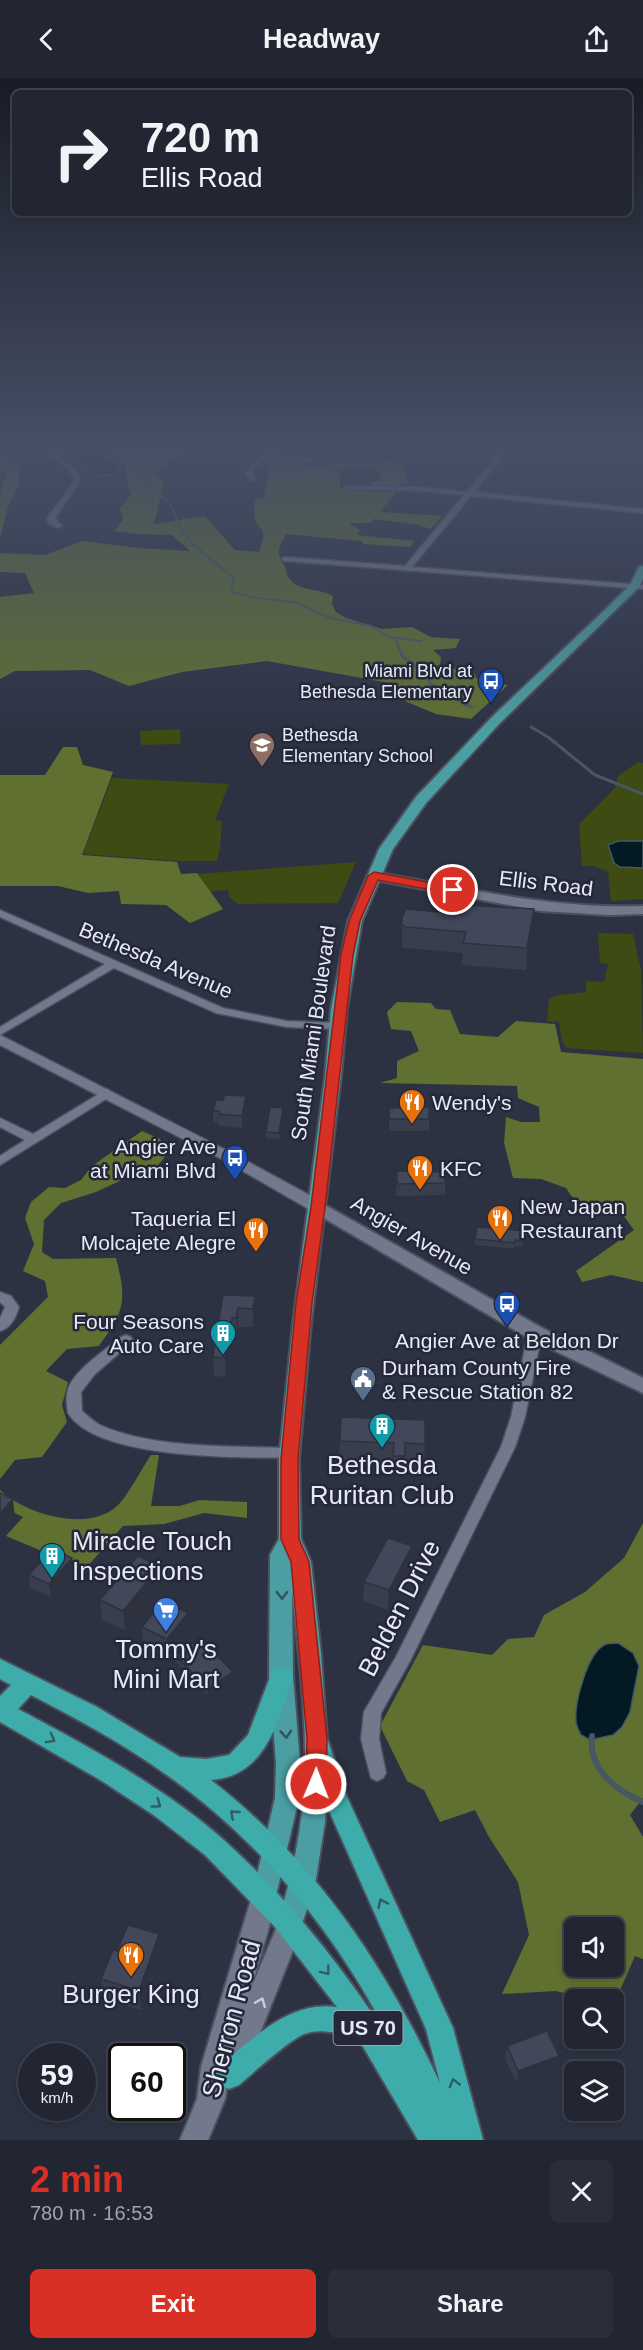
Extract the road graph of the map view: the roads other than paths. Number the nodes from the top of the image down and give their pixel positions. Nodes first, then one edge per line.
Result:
1 (426, 545) edge
2 (285, 559) dead end
3 (407, 568) junction
4 (643, 569) edge
5 (638, 587) edge
6 (374, 876) junction
7 (643, 910) edge
8 (0, 913) edge
9 (113, 964) junction
10 (337, 1026) junction
11 (0, 1032) edge
12 (0, 1039) edge
13 (107, 1093) junction
14 (0, 1122) edge
15 (33, 1139) junction
16 (0, 1161) edge
17 (318, 1207) junction
18 (0, 1297) edge
19 (0, 1326) edge
20 (535, 1333) junction
21 (126, 1340) dead end
22 (643, 1386) edge
23 (290, 1453) junction
24 (290, 1539) junction
25 (0, 1668) edge
26 (282, 1676) junction
27 (28, 1682) junction
28 (1, 1711) edge
29 (317, 1739) junction
30 (174, 1767) junction
31 (376, 1773) dead end
32 (276, 1855) junction
33 (302, 1885) junction
34 (265, 1896) junction
35 (290, 1925) junction
36 (369, 2029) junction
37 (229, 2075) junction
38 (211, 2098) junction
39 (194, 2140) edge
40 (434, 2140) edge
41 (452, 2140) edge
42 (469, 2140) edge

1 - 3 street
2 - 3 street
3 - 5 street
4 - 5 main road, South Miami Boulevard
5 - 6 main road, South Miami Boulevard
6 - 7 main road, Ellis Road
6 - 10 main road, South Miami Boulevard
8 - 9 street, Bethesda Avenue
9 - 10 street, Bethesda Avenue
9 - 11 street
10 - 17 main road, South Miami Boulevard
12 - 13 street, Angier Avenue
13 - 15 street
13 - 17 street, Angier Avenue
14 - 15 street
15 - 16 street
17 - 20 main road, Angier Avenue
17 - 23 main road, South Miami Boulevard
18 - 19 street
20 - 22 main road, Angier Avenue
20 - 31 street, Belden Drive
21 - 23 street
23 - 24 main road, South Miami Boulevard
24 -> 26 main road, South Miami Boulevard
24 - 29 main road, South Miami Boulevard
25 - 27 highway, US 70
26 - 30 highway
26 -> 32 main road, South Miami Boulevard
27 - 28 highway
27 - 30 highway, US 70
28 -> 34 highway, US 70
29 - 33 main road, South Miami Boulevard
42 -> 29 highway
32 -> 30 highway, US 70
32 - 33 highway, US 70
32 - 34 main road, South Miami Boulevard
33 - 35 main road, South Miami Boulevard
33 - 41 highway, US 70
34 - 35 highway, US 70
34 - 38 main road, Sherron Road
35 -> 36 highway, US 70
37 -> 35 main road, Sherron Road
36 - 37 highway
36 - 40 highway, US 70
37 - 38 main road, Sherron Road
38 - 39 main road, Sherron Road

